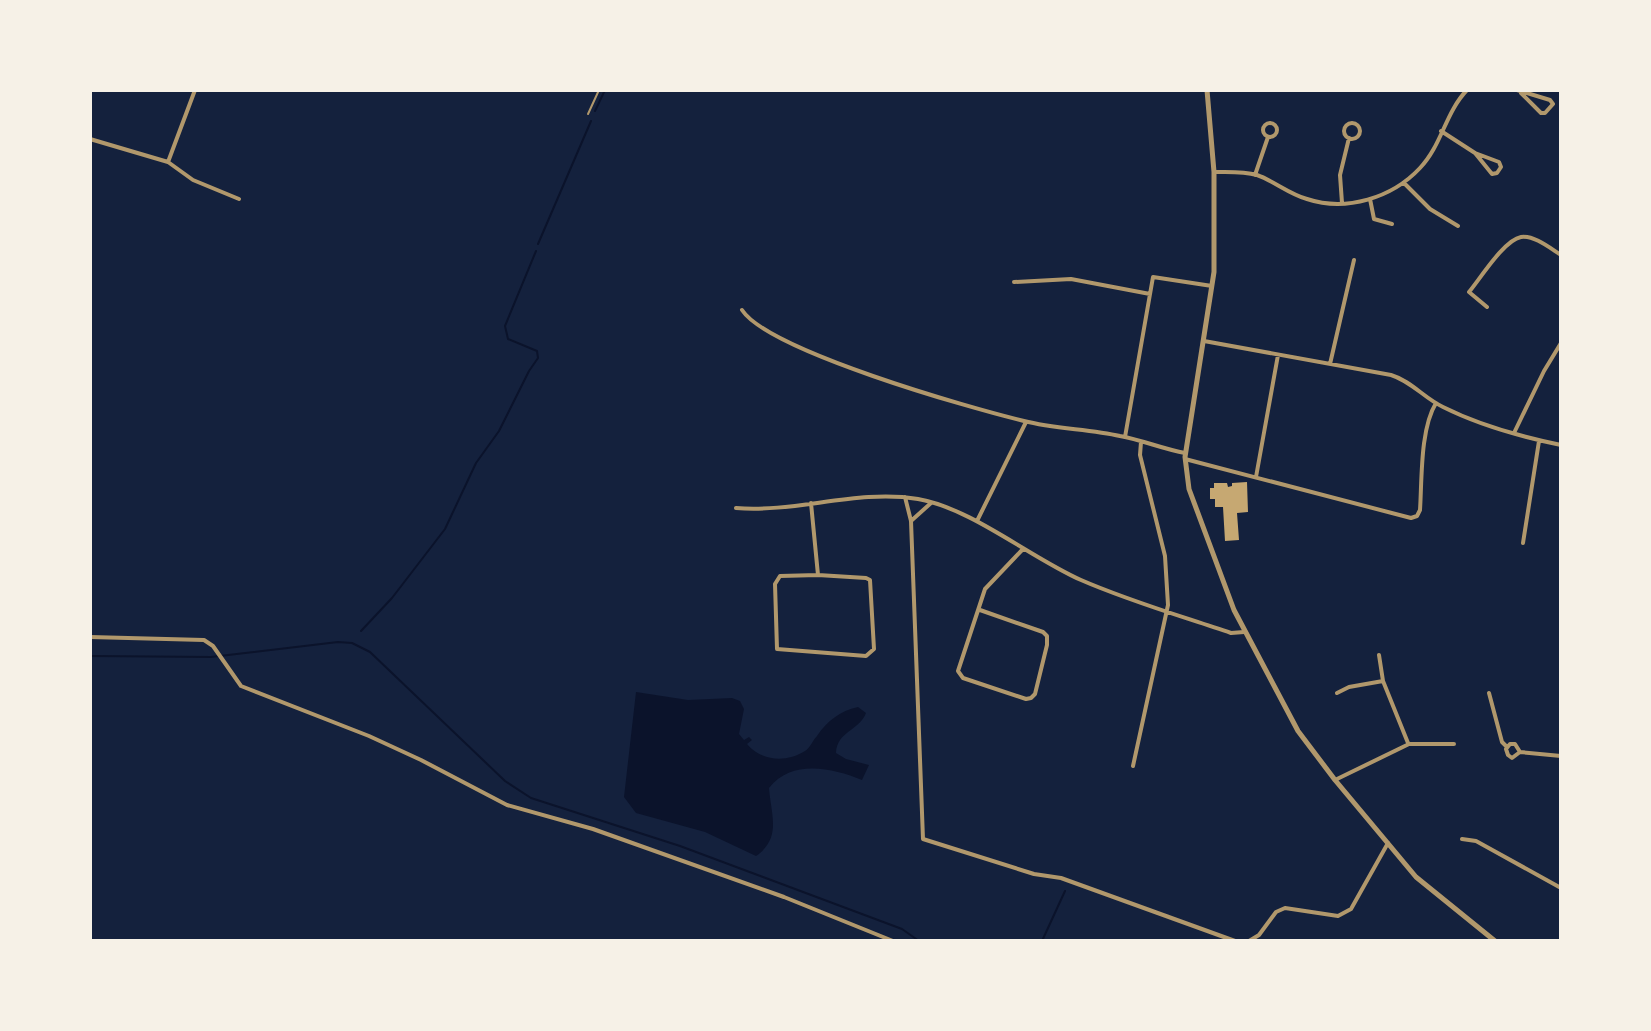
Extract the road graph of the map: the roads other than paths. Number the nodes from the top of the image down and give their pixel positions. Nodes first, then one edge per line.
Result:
1 (195, 90) edge
2 (599, 90) edge
3 (1207, 90) edge
4 (1467, 90) edge
5 (1519, 91) edge
6 (588, 114) dead end
7 (1441, 131) junction
8 (1268, 137) dead end
9 (1349, 138) dead end
10 (90, 139) edge
11 (1475, 153) junction
12 (168, 162) junction
13 (1214, 172) junction
14 (1255, 175) junction
15 (1404, 183) junction
16 (239, 199) dead end
17 (1370, 199) junction
18 (1342, 203) junction
19 (1392, 224) dead end
20 (1458, 226) dead end
21 (1561, 255) edge
22 (1354, 260) dead end
23 (1014, 282) dead end
24 (1213, 287) junction
25 (1150, 294) junction
26 (1487, 307) dead end
27 (742, 310) dead end
28 (1204, 341) junction
29 (1561, 343) edge
30 (1278, 355) junction
31 (1330, 364) junction
32 (1436, 403) junction
33 (1026, 422) junction
34 (1514, 433) junction
35 (1125, 437) junction
36 (1539, 441) junction
37 (1141, 442) junction
38 (1561, 445) edge
39 (1185, 456) junction
40 (1256, 477) junction
41 (905, 497) junction
42 (811, 502) junction
43 (931, 503) junction
44 (736, 508) dead end
45 (911, 521) junction
46 (977, 521) junction
47 (1523, 543) dead end
48 (1023, 549) junction
49 (818, 575) junction
50 (980, 610) junction
51 (1168, 611) junction
52 (1244, 632) junction
53 (90, 637) edge
54 (1379, 655) dead end
55 (1383, 681) junction
56 (1337, 693) dead end
57 (1489, 693) dead end
58 (1409, 744) junction
59 (1454, 744) dead end
60 (1507, 747) junction
61 (1520, 752) junction
62 (1561, 756) edge
63 (1133, 766) dead end
64 (1335, 780) junction
65 (1462, 839) dead end
66 (1388, 843) junction
67 (1561, 888) edge
68 (893, 941) edge
69 (1235, 941) edge
70 (1249, 941) edge
71 (1495, 941) edge

1 - 12 street
2 - 6 lane
3 - 13 street
4 - 7 street
5 - 5 street
7 - 11 street
7 - 15 street
8 - 14 street
9 - 18 street
10 - 12 street
11 - 11 street
12 - 16 street
13 - 14 street
13 - 24 street
14 - 18 street
15 - 17 street
15 - 20 street
17 - 18 street
17 - 19 street
21 - 26 street
22 - 31 street
23 - 25 street
24 - 25 street
24 - 28 street
25 - 35 street
27 - 33 street
28 - 30 street
28 - 39 street
29 - 34 street
30 - 31 street
30 - 40 street
31 - 32 street
32 - 34 street
32 - 40 street
33 - 35 street
33 - 46 street
34 - 36 street
35 - 37 street
36 - 38 street
36 - 47 street
37 - 39 street
37 - 51 street
39 - 40 street
39 - 52 street
41 - 42 street
41 - 43 street
41 - 45 street
42 - 44 street
42 - 49 street
43 - 45 street
43 - 46 street
45 - 69 street
46 - 48 street
48 - 50 street
48 - 51 street
49 - 49 street
50 - 50 street
51 - 52 street
51 - 63 street
52 - 64 street
53 - 68 street
54 - 55 street
55 - 56 street
55 - 58 street
57 - 60 street
58 - 59 street
58 - 64 street
60 - 61 street
60 - 61 street
61 - 62 street
64 - 66 street
65 - 67 street
66 - 70 street
66 - 71 street

